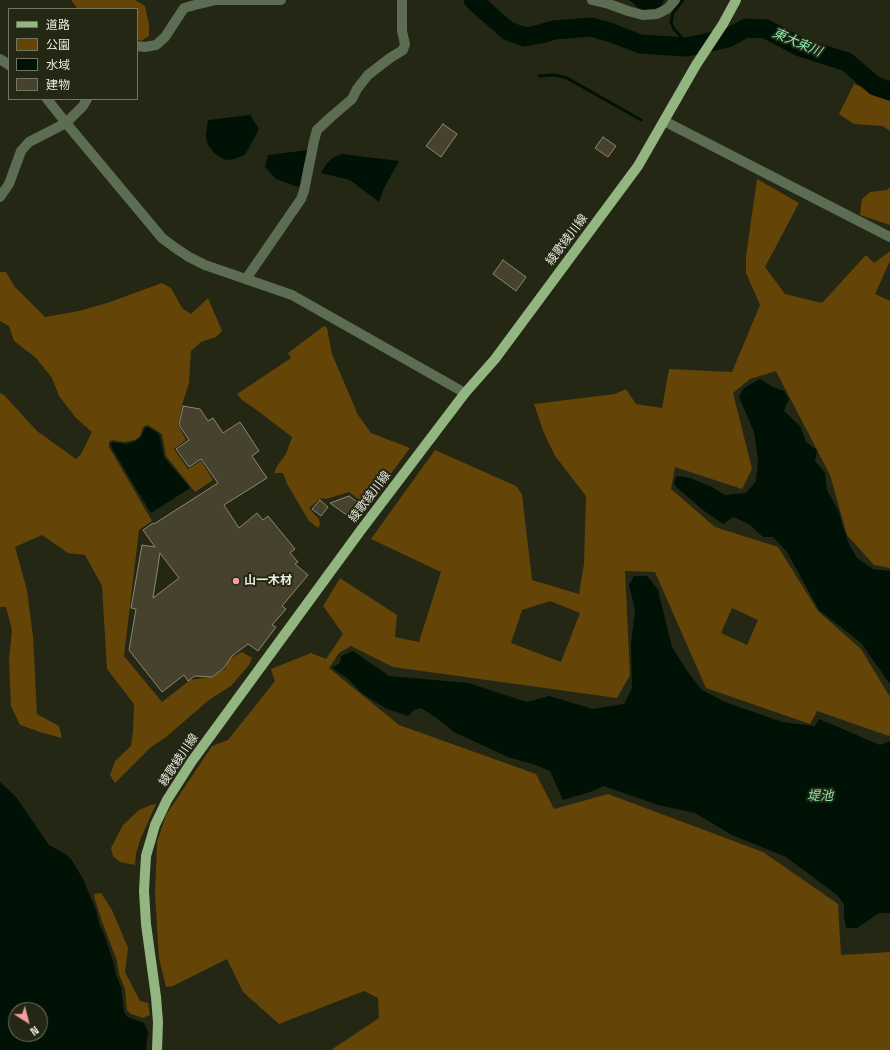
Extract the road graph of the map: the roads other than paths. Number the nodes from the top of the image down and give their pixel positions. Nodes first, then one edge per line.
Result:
1 (281, 0) edge
2 (402, 0) edge
3 (592, 0) edge
4 (675, 0) edge
5 (736, 0) edge
6 (138, 46) edge
7 (48, 100) edge
8 (86, 100) edge
9 (664, 121) junction
10 (66, 123) junction
11 (0, 197) edge
12 (890, 237) edge
13 (246, 279) junction
14 (465, 393) junction
15 (157, 1050) edge

1 - 6 street
2 - 13 street
3 - 4 street
5 - 9 main road, 綾歌綾川線
7 - 10 street
8 - 10 street
9 - 12 street
9 - 14 main road, 綾歌綾川線
10 - 11 street
10 - 13 street
13 - 14 street
14 - 15 main road, 綾歌綾川線

